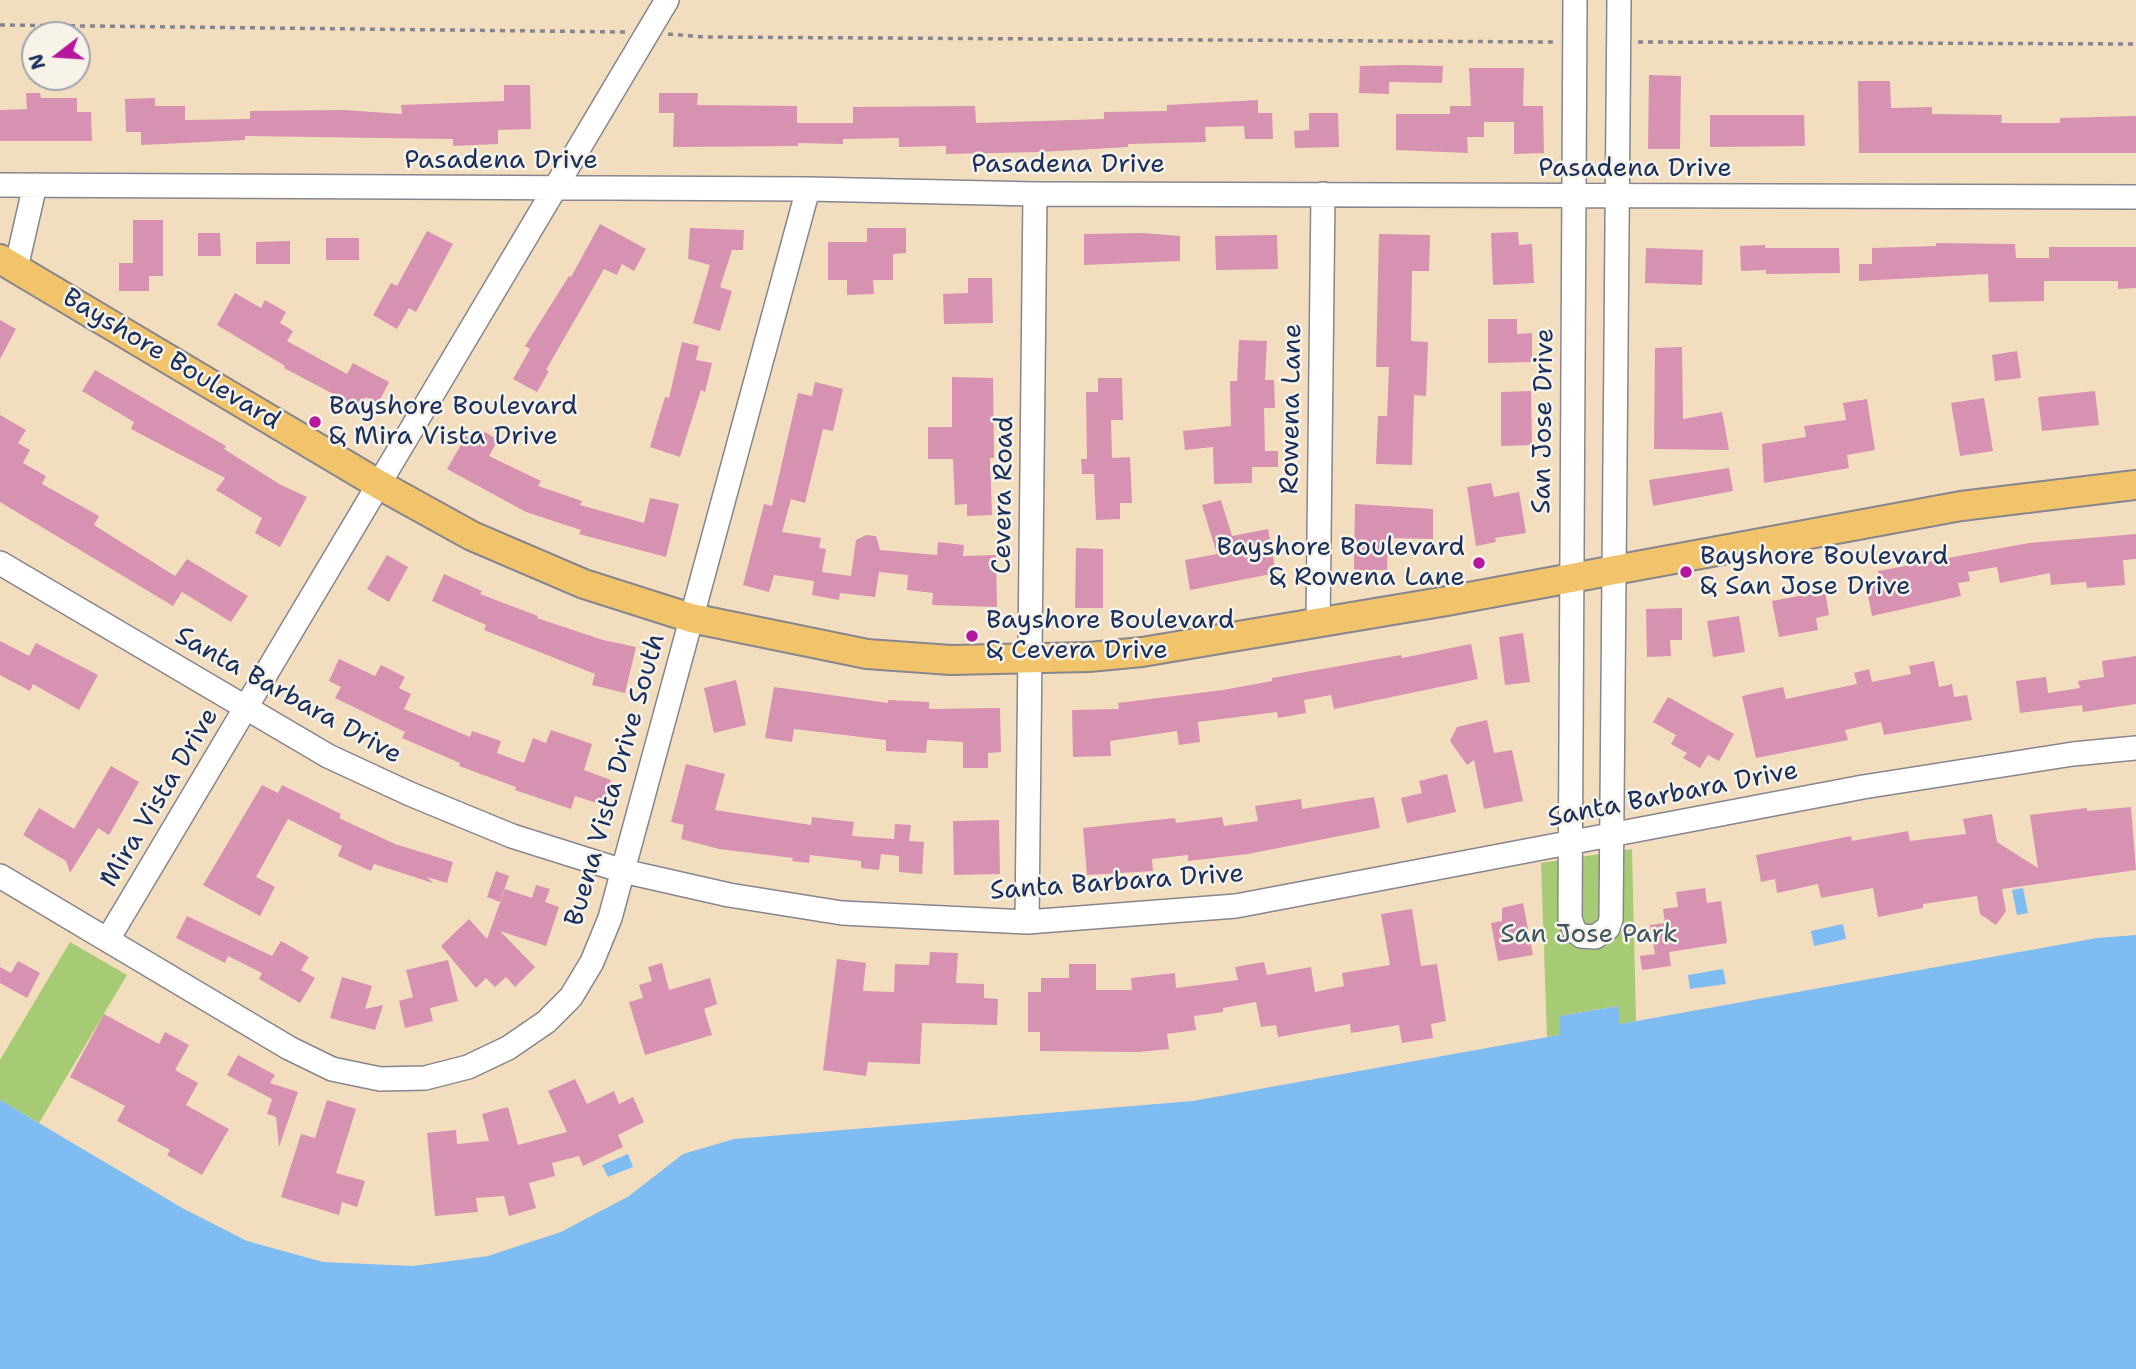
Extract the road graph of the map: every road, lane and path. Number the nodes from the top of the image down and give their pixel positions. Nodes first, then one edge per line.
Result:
1 (667, 0) edge
2 (1575, 0) edge
3 (1619, 0) edge
4 (0, 25) edge
5 (647, 32) junction
6 (1619, 41) junction
7 (1576, 42) junction
8 (2136, 44) edge
9 (0, 185) edge
10 (35, 185) junction
11 (555, 189) junction
12 (808, 190) junction
13 (1035, 194) junction
14 (1323, 194) junction
15 (1574, 196) junction
16 (1617, 197) junction
17 (2136, 197) edge
18 (8, 264) edge
19 (379, 484) junction
20 (2136, 485) edge
21 (0, 562) edge
22 (1614, 569) junction
23 (1571, 577) junction
24 (691, 618) junction
25 (1318, 624) junction
26 (1030, 659) junction
27 (247, 708) junction
28 (2136, 748) edge
29 (1612, 835) junction
30 (1571, 842) junction
31 (623, 871) junction
32 (0, 876) edge
33 (1027, 922) junction
34 (107, 939) junction

1 - 5 street, Mira Vista Drive
2 - 7 street, San Jose Drive
3 - 6 street
4 - 5 path
5 - 7 path
5 - 11 street, Mira Vista Drive
6 - 8 path
6 - 16 street
7 - 15 street, San Jose Drive
9 - 10 street, Pasadena Drive
10 - 11 street, Pasadena Drive
10 - 18 street
11 - 12 street, Pasadena Drive
11 - 19 street, Mira Vista Drive
12 - 13 street, Pasadena Drive
12 - 24 street, Buena Vista Drive South
13 - 14 street, Pasadena Drive
13 - 26 street, Cevera Road
14 - 15 street, Pasadena Drive
14 - 25 street, Rowena Lane
15 - 16 street, Pasadena Drive
15 - 23 street, San Jose Drive
16 - 17 street, Pasadena Drive
16 - 22 street
18 - 19 main road, Bayshore Boulevard
19 - 24 main road, Bayshore Boulevard
19 - 27 street, Mira Vista Drive
20 - 22 main road, Bayshore Boulevard
21 - 27 street, Santa Barbara Drive
22 - 23 main road, Bayshore Boulevard
22 - 29 street
23 - 25 main road, Bayshore Boulevard
23 - 30 street, San Jose Drive
24 - 26 main road, Bayshore Boulevard
24 - 31 street, Buena Vista Drive South
25 - 26 main road, Bayshore Boulevard
26 - 33 street, Cevera Road
27 - 31 street, Santa Barbara Drive
27 - 34 street, Mira Vista Drive
28 - 29 street, Santa Barbara Drive
29 - 30 street, Santa Barbara Drive
29 - 30 street, San Jose Drive
30 - 33 street, Santa Barbara Drive
31 - 33 street, Santa Barbara Drive
31 - 34 street, Buena Vista Drive South
32 - 34 street, Buena Vista Drive South

